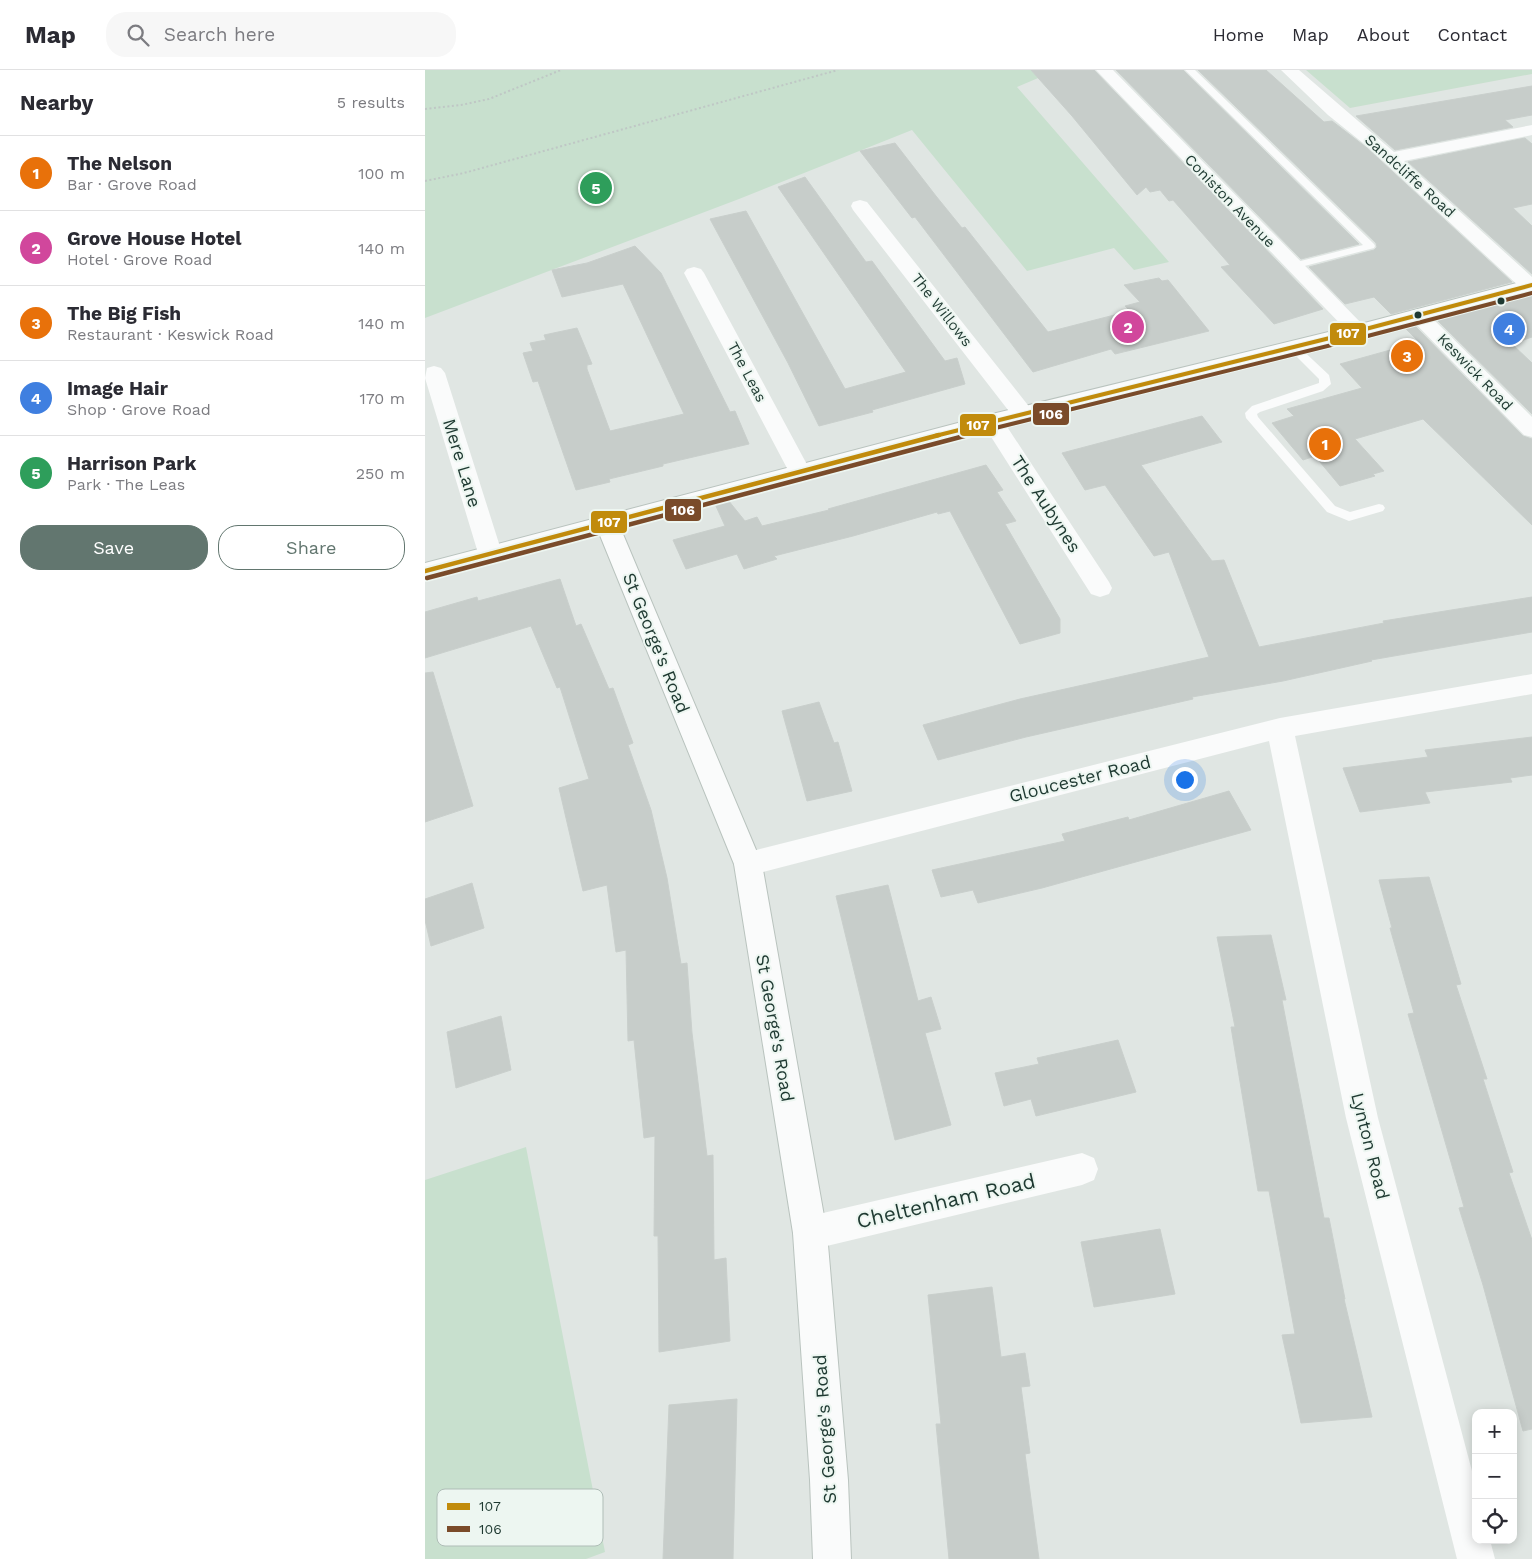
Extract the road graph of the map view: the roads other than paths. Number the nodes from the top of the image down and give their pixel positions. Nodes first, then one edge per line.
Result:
1 (1103, 70) edge
2 (1190, 70) edge
3 (1289, 70) edge
4 (1532, 130) edge
5 (1391, 158) junction
6 (860, 206) dead end
7 (1293, 266) junction
8 (694, 273) dead end
9 (1531, 285) edge
10 (1419, 315) junction
11 (1358, 331) junction
12 (1293, 347) junction
13 (434, 372) dead end
14 (1023, 414) junction
15 (992, 421) junction
16 (1532, 430) edge
17 (800, 472) junction
18 (1379, 508) dead end
19 (607, 523) junction
20 (491, 553) junction
21 (425, 571) edge
22 (1100, 588) dead end
23 (1532, 684) edge
24 (1280, 728) junction
25 (748, 864) junction
26 (1082, 1170) dead end
27 (810, 1233) junction
28 (832, 1559) edge
29 (1476, 1559) edge

1 - 7 street, Coniston Avenue
2 - 7 lane
3 - 5 street, Sandcliffe Road
4 - 5 street
5 - 9 street, Sandcliffe Road
6 - 14 street, The Willows
7 - 11 street, Coniston Avenue
8 - 17 street, The Leas
9 - 10 street
10 - 11 street
10 - 16 street, Keswick Road
11 - 12 street
12 - 14 street
12 - 18 lane
13 - 20 street, Mere Lane
14 - 15 street
15 - 17 street
15 - 22 street, The Aubynes
17 - 19 street
19 - 20 street
19 - 25 street, St George's Road
20 - 21 street
23 - 24 street, Gloucester Road
24 - 25 street, Gloucester Road
24 - 29 street, Lynton Road
25 - 27 street, St George's Road
26 - 27 street, Cheltenham Road
27 - 28 street, St George's Road

